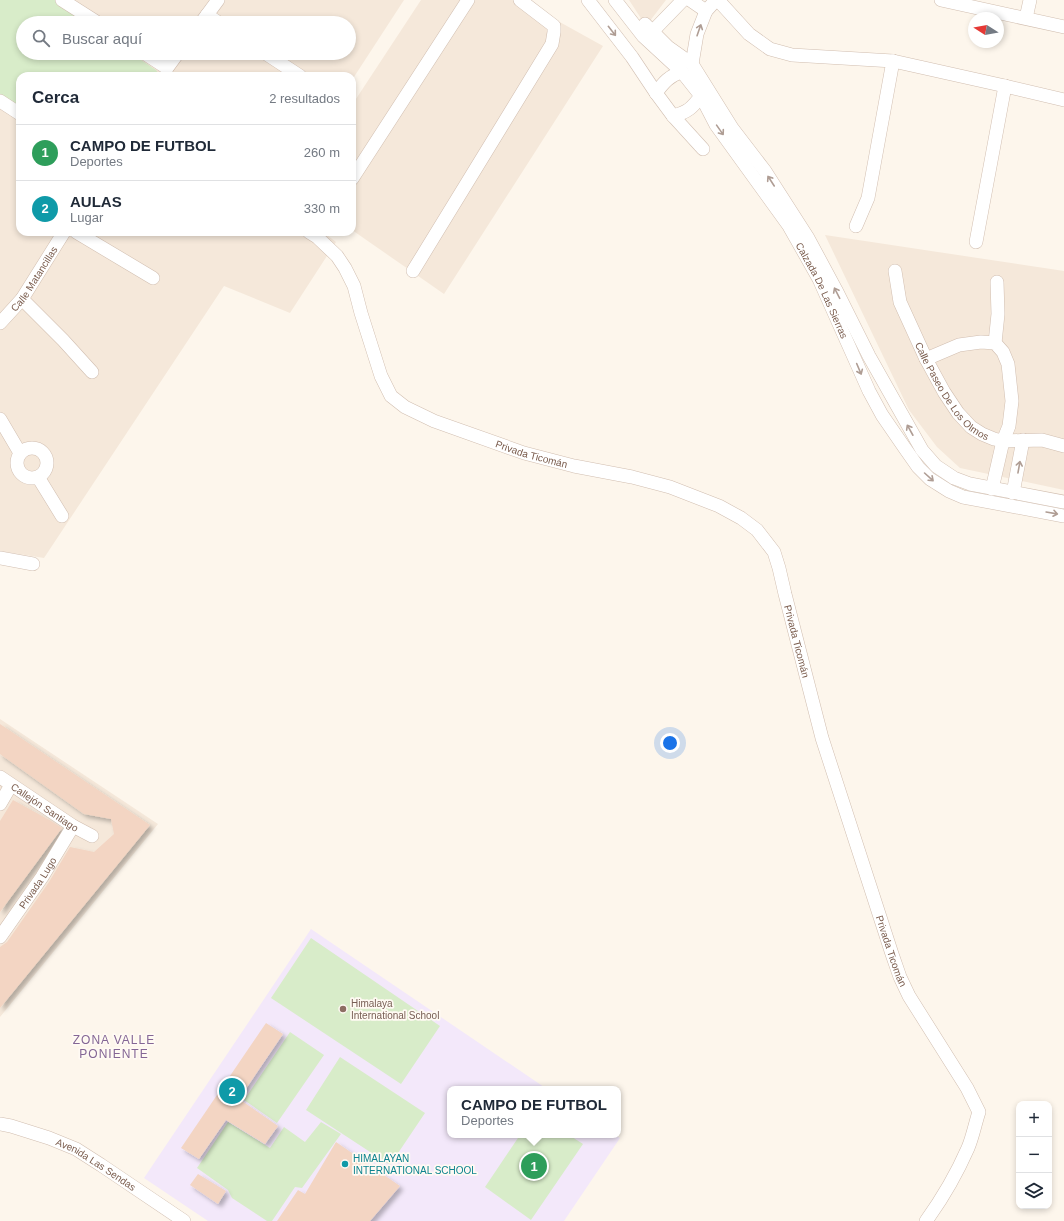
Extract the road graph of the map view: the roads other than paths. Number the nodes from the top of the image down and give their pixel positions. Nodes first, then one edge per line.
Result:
1 (62, 0) edge
2 (218, 0) edge
3 (468, 0) edge
4 (520, 0) edge
5 (588, 0) edge
6 (615, 0) edge
7 (625, 0) edge
8 (683, 0) edge
9 (690, 0) edge
10 (716, 0) edge
11 (941, 0) edge
12 (1030, 0) edge
13 (706, 11) junction
14 (87, 16) edge
15 (206, 16) edge
16 (1026, 18) junction
17 (1064, 27) edge
18 (650, 37) junction
19 (632, 57) junction
20 (153, 60) edge
21 (175, 60) edge
22 (276, 60) edge
23 (893, 61) junction
24 (687, 68) junction
25 (169, 72) edge
26 (294, 72) edge
27 (1005, 86) junction
28 (656, 93) junction
29 (701, 96) junction
30 (1064, 100) edge
31 (0, 101) edge
32 (16, 111) edge
33 (673, 116) junction
34 (703, 149) dead end
35 (356, 173) edge
36 (856, 226) dead end
37 (61, 236) edge
38 (83, 236) edge
39 (315, 236) edge
40 (976, 242) dead end
41 (413, 271) dead end
42 (895, 271) dead end
43 (153, 278) dead end
44 (997, 282) dead end
45 (22, 298) junction
46 (0, 323) edge
47 (995, 343) junction
48 (926, 359) junction
49 (92, 372) dead end
50 (0, 419) edge
51 (1023, 440) junction
52 (1003, 441) junction
53 (1064, 446) edge
54 (20, 453) junction
55 (38, 477) junction
56 (992, 489) junction
57 (1013, 493) junction
58 (1064, 502) edge
59 (62, 516) dead end
60 (1064, 516) edge
61 (0, 558) edge
62 (33, 564) dead end
63 (0, 777) edge
64 (11, 785) junction
65 (0, 804) edge
66 (73, 826) junction
67 (92, 836) dead end
68 (0, 937) edge
69 (0, 1124) edge
70 (184, 1221) edge
71 (926, 1221) edge

1 - 14 street
2 - 15 street
3 - 35 street
4 - 41 street
5 -> 19 street
6 - 18 street, Calzada De Las Sierras
7 - 18 street, Calzada De Las Sierras
8 - 18 street
9 - 13 street
10 - 13 street
10 - 23 street
11 - 16 street
12 - 16 street
24 -> 13 street
16 - 17 street
18 - 19 street
18 - 24 street, Calzada De Las Sierras
19 - 28 street
20 - 25 street
21 - 25 street
22 - 26 street
23 - 27 street
23 - 36 street
24 - 28 street
24 - 29 street, Calzada De Las Sierras
56 -> 24 street, Calzada De Las Sierras
27 - 30 street
27 - 40 street
28 - 33 street
29 - 33 street
29 -> 60 street, Calzada De Las Sierras
31 - 32 street
33 - 34 street
37 - 45 street, Calle Matancillas
38 - 43 street
39 - 71 street, Privada Ticomán
42 - 48 street, Calle Paseo De Los Olmos
44 - 47 street
45 - 46 street, Calle Matancillas
45 - 49 street
47 - 48 street
47 - 52 street
48 - 52 street, Calle Paseo De Los Olmos
50 - 54 street
51 - 52 street, Calle Paseo De Los Olmos
51 - 53 street, Calle Paseo De Los Olmos
57 -> 51 street
52 - 56 street
54 - 55 street
54 - 55 street
55 - 59 street
56 - 57 street, Calzada De Las Sierras
57 - 58 street, Calzada De Las Sierras
61 - 62 street
63 - 64 street, Callejón Santiago
64 - 65 street
64 - 66 street, Callejón Santiago
66 - 67 street, Callejón Santiago
66 - 68 street, Privada Lugo
69 - 70 street, Avenida Las Sendas

